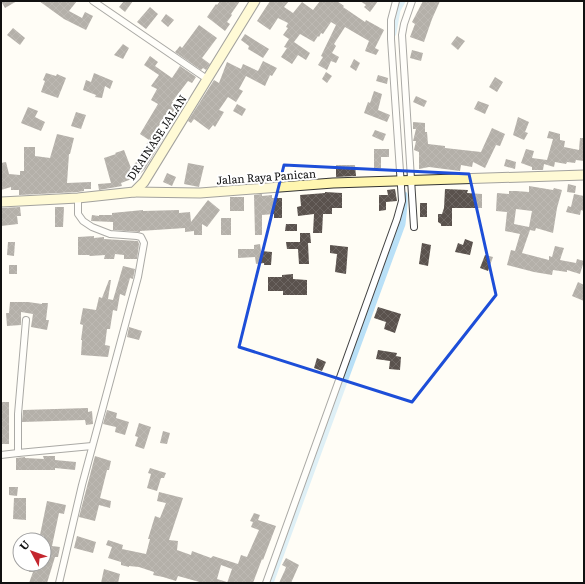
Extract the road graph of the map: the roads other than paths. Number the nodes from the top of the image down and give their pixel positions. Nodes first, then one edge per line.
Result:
1 (92, 1) edge
2 (255, 1) edge
3 (396, 1) edge
4 (412, 1) edge
5 (207, 79) junction
6 (584, 174) edge
7 (400, 181) junction
8 (410, 181) junction
9 (134, 192) junction
10 (78, 198) junction
11 (1, 202) edge
12 (414, 227) dead end
13 (26, 320) dead end
14 (92, 446) junction
15 (18, 453) junction
16 (1, 455) edge
17 (59, 583) edge
18 (266, 583) edge

1 - 5 street
2 - 5 street, DRAINASE JALAN
3 - 7 street
4 - 8 street
5 - 9 street, DRAINASE JALAN
6 - 8 street, Jalan Raya Panican
7 - 8 street, Jalan Raya Panican
7 - 9 street, Jalan Raya Panican
7 - 18 street
8 - 12 street
9 - 10 street, DRAINASE JALAN
10 - 11 street, DRAINASE JALAN
10 - 14 street
13 - 15 street
14 - 15 street
14 - 17 street
15 - 16 street

